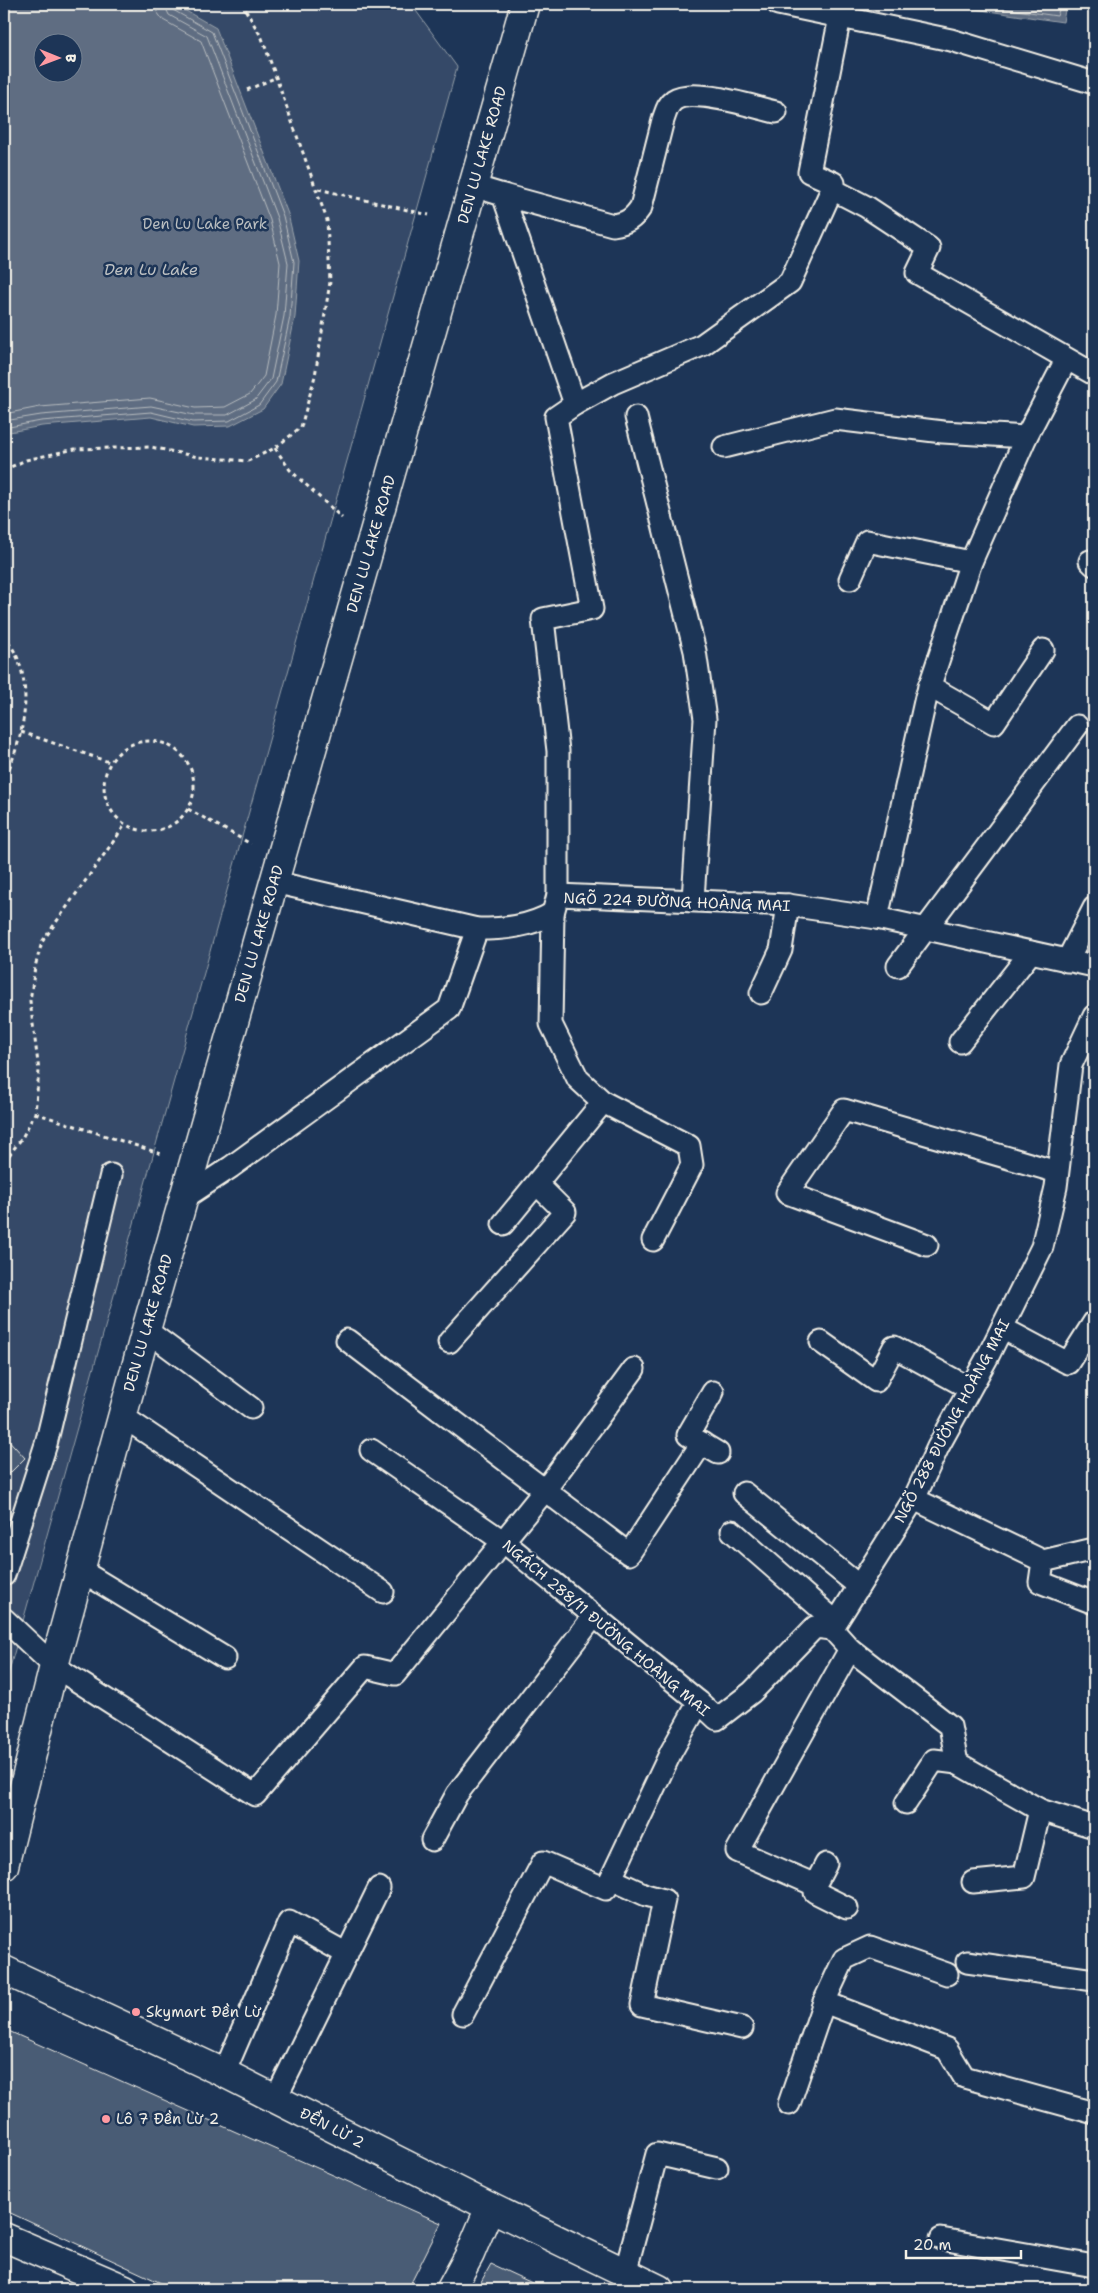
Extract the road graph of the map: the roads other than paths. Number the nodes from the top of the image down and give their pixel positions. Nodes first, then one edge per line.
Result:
1 (525, 4) edge
2 (778, 4) edge
3 (840, 17) junction
4 (1094, 83) edge
5 (776, 112) dead end
6 (473, 186) junction
7 (832, 190) junction
8 (503, 195) junction
9 (1066, 360) junction
10 (1094, 369) edge
11 (575, 404) junction
12 (636, 418) dead end
13 (1026, 437) junction
14 (724, 447) dead end
15 (970, 562) junction
16 (850, 579) dead end
17 (1043, 650) dead end
18 (929, 686) junction
19 (1077, 726) dead end
20 (274, 882) junction
21 (693, 900) junction
22 (555, 904) junction
23 (788, 905) junction
24 (1094, 908) edge
25 (877, 918) junction
26 (477, 929) junction
27 (926, 929) junction
28 (1031, 952) junction
29 (1067, 961) junction
30 (898, 966) dead end
31 (1094, 966) edge
32 (761, 993) dead end
33 (1094, 1018) edge
34 (960, 1042) dead end
35 (603, 1102) junction
36 (1057, 1172) junction
37 (111, 1175) dead end
38 (536, 1184) junction
39 (184, 1198) junction
40 (502, 1224) dead end
41 (653, 1240) dead end
42 (927, 1245) dead end
43 (1094, 1322) edge
44 (1002, 1328) junction
45 (146, 1330) junction
46 (347, 1340) dead end
47 (449, 1342) dead end
48 (821, 1342) dead end
49 (634, 1369) dead end
50 (969, 1388) junction
51 (713, 1392) dead end
52 (251, 1408) dead end
53 (122, 1416) junction
54 (371, 1450) dead end
55 (545, 1490) junction
56 (744, 1492) dead end
57 (914, 1499) junction
58 (732, 1531) dead end
59 (504, 1542) junction
60 (1094, 1549) edge
61 (1043, 1562) junction
62 (80, 1570) junction
63 (4, 1574) edge
64 (859, 1586) junction
65 (384, 1592) dead end
66 (1094, 1603) edge
67 (594, 1616) junction
68 (4, 1619) edge
69 (834, 1626) junction
70 (850, 1649) junction
71 (226, 1658) dead end
72 (54, 1666) junction
73 (699, 1702) junction
74 (957, 1763) junction
75 (906, 1803) dead end
76 (1040, 1810) junction
77 (1094, 1828) edge
78 (432, 1840) dead end
79 (826, 1864) dead end
80 (4, 1866) edge
81 (612, 1879) junction
82 (973, 1882) dead end
83 (815, 1885) junction
84 (379, 1888) dead end
85 (847, 1908) dead end
86 (347, 1954) junction
87 (967, 1962) dead end
88 (4, 1970) edge
89 (946, 1974) dead end
90 (1094, 1980) edge
91 (824, 2002) junction
92 (462, 2014) dead end
93 (742, 2028) dead end
94 (224, 2073) junction
95 (275, 2100) junction
96 (789, 2104) dead end
97 (1094, 2113) edge
98 (717, 2168) dead end
99 (490, 2207) junction
100 (4, 2237) edge
101 (941, 2239) dead end
102 (1094, 2266) edge
103 (625, 2273) junction
104 (125, 2289) edge
105 (451, 2289) edge
106 (659, 2289) edge

1 - 6 street, DEN LU LAKE ROAD
2 - 3 lane
3 - 4 lane
3 - 7 lane
5 - 8 lane
6 - 8 lane
6 - 20 street, DEN LU LAKE ROAD
7 - 9 lane
7 - 11 lane
8 - 11 lane
9 - 10 lane
9 - 13 lane
11 - 22 lane
12 - 21 lane
13 - 14 lane
13 - 15 lane
15 - 16 lane
15 - 18 lane
17 - 18 lane
18 - 25 lane
19 - 27 lane
20 - 26 lane, NGÕ 224 ĐƯỜNG HOÀNG MAI
20 - 39 street, DEN LU LAKE ROAD
21 - 22 lane, NGÕ 224 ĐƯỜNG HOÀNG MAI
21 - 23 lane, NGÕ 224 ĐƯỜNG HOÀNG MAI
22 - 26 lane, NGÕ 224 ĐƯỜNG HOÀNG MAI
22 - 35 lane
23 - 25 lane, NGÕ 224 ĐƯỜNG HOÀNG MAI
23 - 32 lane
24 - 29 lane
25 - 27 lane, NGÕ 224 ĐƯỜNG HOÀNG MAI
26 - 39 lane
27 - 28 lane, NGÕ 224 ĐƯỜNG HOÀNG MAI
27 - 30 lane
28 - 29 lane, NGÕ 224 ĐƯỜNG HOÀNG MAI
28 - 34 lane
29 - 31 lane, NGÕ 224 ĐƯỜNG HOÀNG MAI
33 - 36 lane, NGÕ 288 ĐƯỜNG HOÀNG MAI
35 - 38 lane
35 - 41 lane
36 - 42 lane
36 - 44 lane, NGÕ 288 ĐƯỜNG HOÀNG MAI
37 - 63 lane
38 - 40 lane
38 - 47 lane
39 - 45 street, DEN LU LAKE ROAD
43 - 44 lane
44 - 50 lane, NGÕ 288 ĐƯỜNG HOÀNG MAI
45 - 52 lane
45 - 53 street, DEN LU LAKE ROAD
46 - 55 lane
48 - 50 lane
49 - 55 lane
50 - 57 lane, NGÕ 288 ĐƯỜNG HOÀNG MAI
51 - 55 lane
53 - 62 street, DEN LU LAKE ROAD
53 - 65 lane
54 - 59 lane, NGÁCH 288/11 ĐƯỜNG HOÀNG MAI
55 - 59 lane
56 - 64 lane
57 - 61 lane
57 - 64 lane, NGÕ 288 ĐƯỜNG HOÀNG MAI
58 - 69 lane
59 - 67 lane, NGÁCH 288/11 ĐƯỜNG HOÀNG MAI
59 - 72 lane
60 - 61 lane
61 - 66 lane
62 - 71 lane
62 - 72 street, DEN LU LAKE ROAD
64 - 69 lane, NGÕ 288 ĐƯỜNG HOÀNG MAI
67 - 73 lane, NGÁCH 288/11 ĐƯỜNG HOÀNG MAI
67 - 78 lane
68 - 72 lane
69 - 70 lane
69 - 73 lane, NGÁCH 288/11 ĐƯỜNG HOÀNG MAI
70 - 74 lane
70 - 83 lane
72 - 80 street, DEN LU LAKE ROAD
73 - 81 lane
74 - 75 lane
74 - 76 lane
76 - 77 lane
76 - 82 lane
79 - 83 lane
81 - 92 lane
81 - 93 lane
83 - 85 lane
84 - 86 lane
86 - 94 lane
86 - 95 lane
87 - 90 lane
88 - 94 street, ĐỀN LỪ 2
89 - 91 lane
91 - 96 lane
91 - 97 lane
94 - 95 street, ĐỀN LỪ 2
95 - 99 street, ĐỀN LỪ 2
98 - 103 lane
99 - 103 street, ĐỀN LỪ 2
99 - 105 street
100 - 104 street
101 - 102 lane
103 - 106 street, ĐỀN LỪ 2

